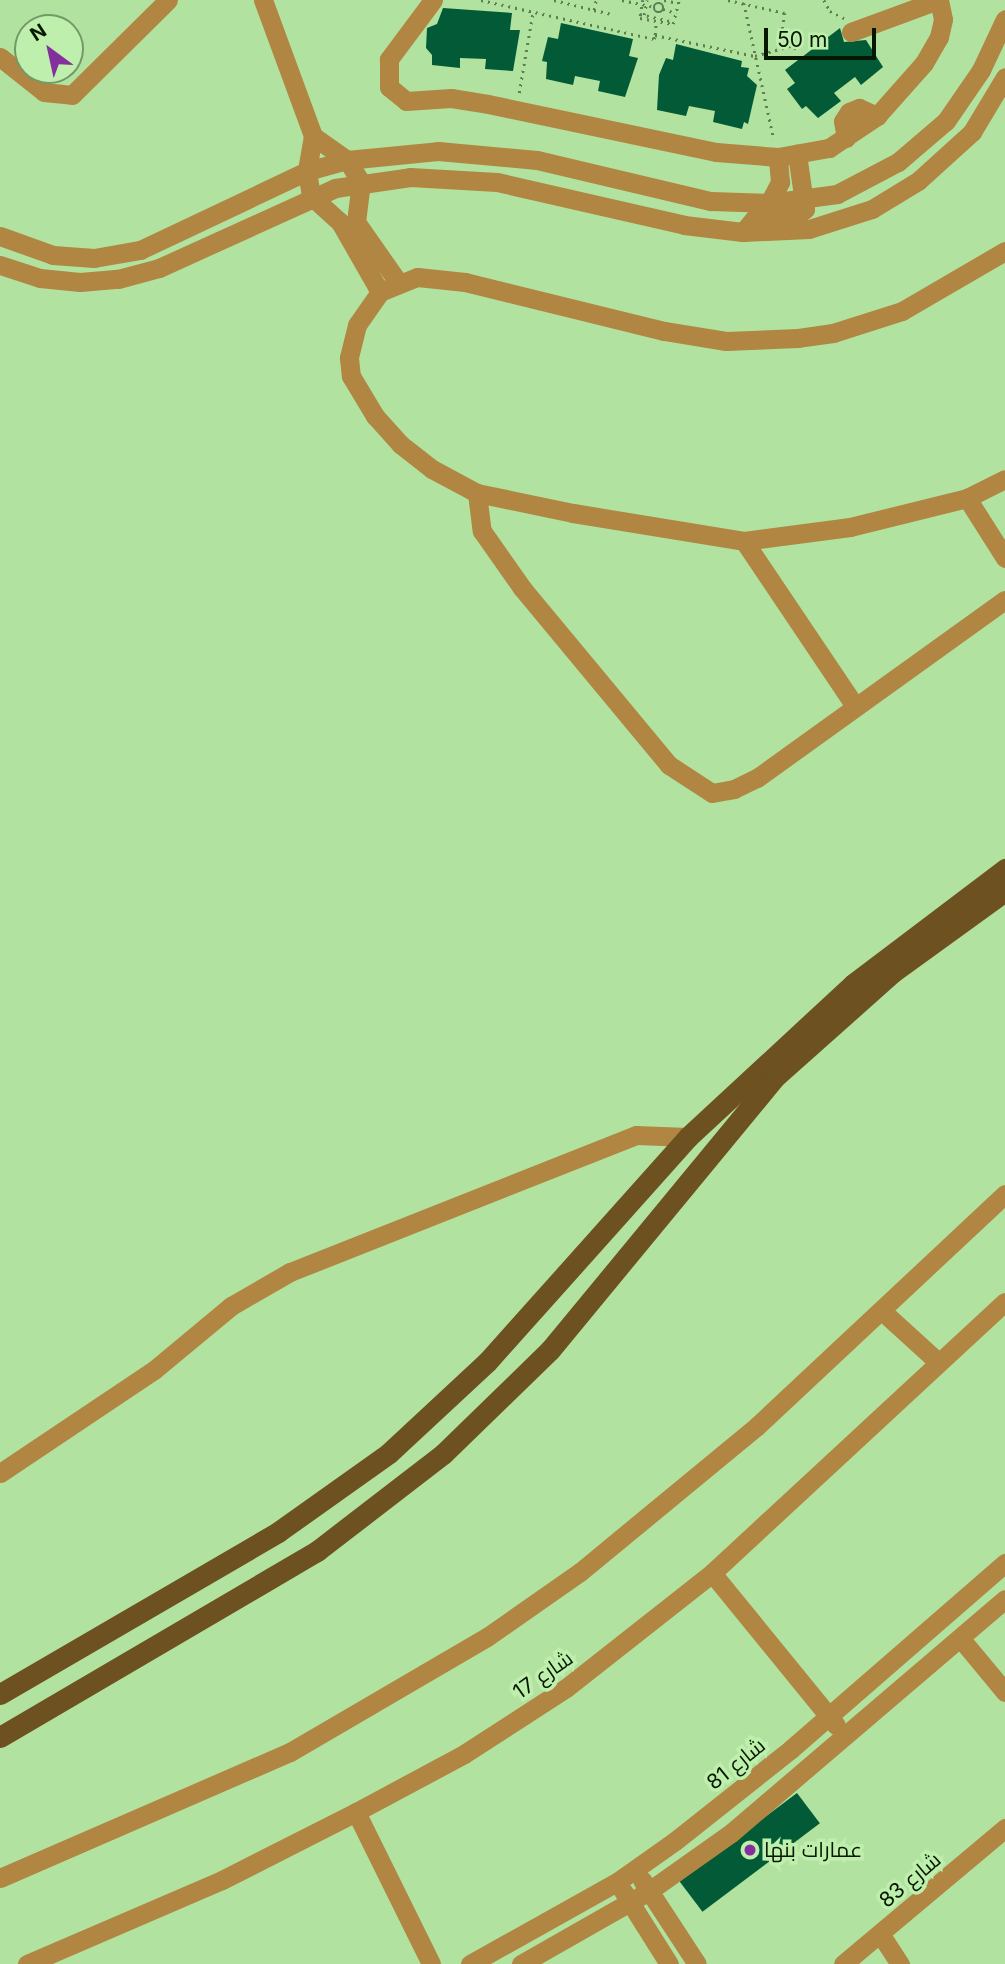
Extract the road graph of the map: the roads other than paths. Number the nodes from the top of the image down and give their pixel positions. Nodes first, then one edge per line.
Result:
1 (168, 0) edge
2 (256, 0) edge
3 (263, 0) edge
4 (433, 0) edge
5 (939, 0) edge
6 (1005, 19) edge
7 (272, 22) junction
8 (851, 32) dead end
9 (0, 57) edge
10 (981, 70) junction
11 (1003, 83) edge
12 (313, 136) junction
13 (788, 156) junction
14 (346, 160) junction
15 (307, 171) junction
16 (361, 182) junction
17 (311, 196) junction
18 (801, 201) junction
19 (769, 203) junction
20 (743, 232) junction
21 (0, 236) edge
22 (1005, 251) edge
23 (0, 265) edge
24 (398, 282) junction
25 (380, 292) junction
26 (1005, 479) edge
27 (477, 493) junction
28 (967, 498) junction
29 (744, 541) junction
30 (1005, 558) edge
31 (1005, 600) edge
32 (855, 706) junction
33 (1005, 869) edge
34 (1005, 891) edge
35 (688, 1137) junction
36 (1005, 1194) edge
37 (1005, 1303) edge
38 (882, 1311) junction
39 (937, 1361) junction
40 (0, 1473) edge
41 (1005, 1563) edge
42 (712, 1573) junction
43 (1005, 1600) edge
44 (961, 1639) junction
45 (1005, 1692) edge
46 (0, 1693) edge
47 (828, 1716) junction
48 (846, 1736) junction
49 (0, 1737) edge
50 (356, 1812) junction
51 (1005, 1828) edge
52 (635, 1870) junction
53 (0, 1878) edge
54 (617, 1882) junction
55 (649, 1891) junction
56 (630, 1902) junction
57 (881, 1935) junction
58 (27, 1964) edge
59 (431, 1964) edge
60 (470, 1964) edge
61 (521, 1964) edge
62 (669, 1964) edge
63 (697, 1964) edge
64 (843, 1964) edge
65 (900, 1964) edge

1 - 9 street
2 - 7 street
3 - 7 street
4 - 13 street
5 - 8 street
5 - 13 street
6 - 10 street
7 - 12 street
10 - 11 street
10 - 18 street
11 - 20 street
12 - 14 street
12 - 15 street
13 - 18 street
13 - 19 street
14 - 15 street
14 - 16 street
14 - 19 street
15 - 17 street
15 - 21 street
16 - 17 street
16 - 20 street
16 - 24 street
17 - 23 street
17 - 25 street
18 - 19 street
18 - 20 street
22 - 24 street
24 - 25 street
25 - 27 street
26 - 28 street
27 - 29 street
27 - 32 street
28 - 29 street
28 - 30 street
29 - 32 street
31 - 32 street
33 - 35 main road
34 - 49 main road
35 - 40 street
35 - 46 main road
36 - 38 street
37 - 39 street, شارع 17
38 - 39 street
38 - 53 street
39 - 42 street, شارع 17
41 - 47 street, شارع 81
42 - 47 street
42 - 50 street, شارع 17
43 - 44 street
44 - 45 street
44 - 48 street
47 - 48 street
47 - 52 street, شارع 81
48 - 55 street
50 - 58 street, شارع 17
50 - 59 street
51 - 57 street, شارع 83
52 - 54 street, شارع 81
52 - 55 street
54 - 56 street
54 - 60 street, شارع 81
55 - 56 street
55 - 63 street
56 - 61 street
56 - 62 street
57 - 64 street, شارع 83
57 - 65 street

